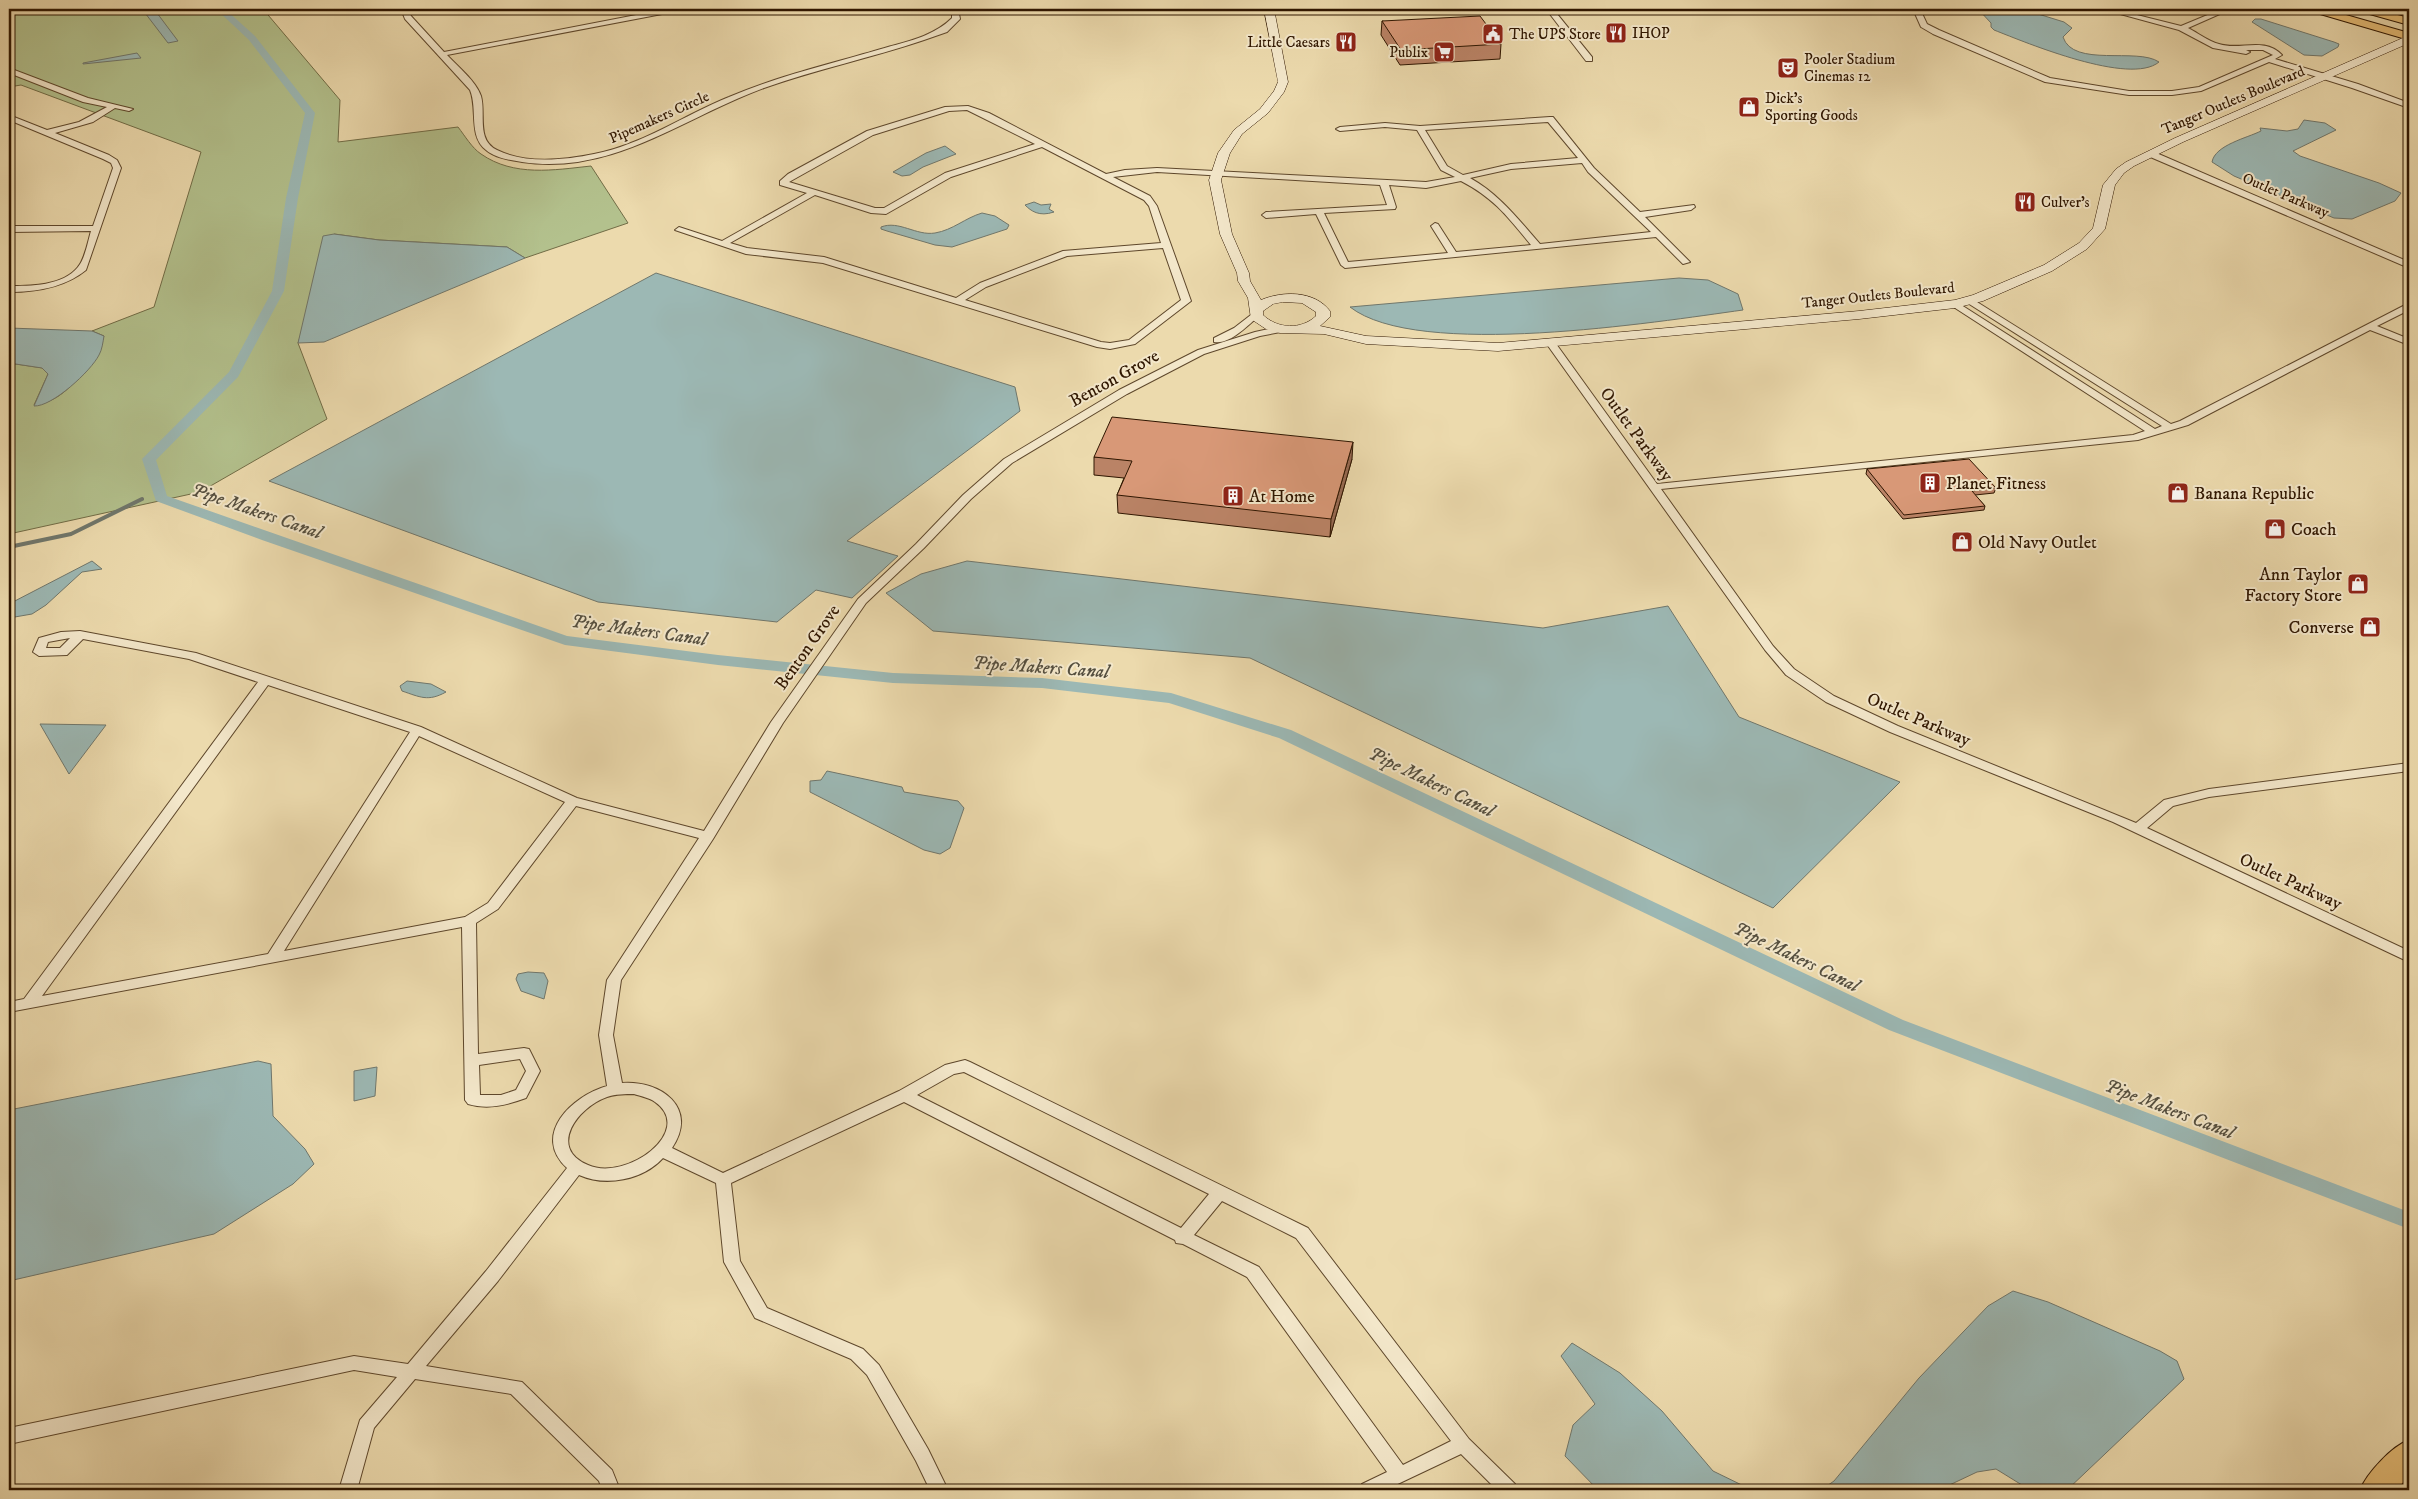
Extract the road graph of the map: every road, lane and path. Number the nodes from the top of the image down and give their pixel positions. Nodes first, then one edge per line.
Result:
1 (405, 9) edge
2 (835, 9) edge
3 (955, 9) edge
4 (1269, 9) edge
5 (1548, 9) edge
6 (1917, 9) edge
7 (2105, 9) edge
8 (2131, 9) edge
9 (2228, 9) edge
10 (2314, 9) edge
11 (2363, 9) edge
12 (2120, 13) junction
13 (2409, 21) edge
14 (2182, 28) junction
15 (2409, 38) edge
16 (442, 54) junction
17 (2273, 58) junction
18 (1589, 60) dead end
19 (9, 70) edge
20 (2330, 76) junction
21 (2409, 102) edge
22 (2409, 106) edge
23 (112, 107) junction
24 (129, 109) dead end
25 (9, 117) edge
26 (82, 117) junction
27 (92, 119) junction
28 (1420, 128) junction
29 (1340, 129) dead end
30 (47, 132) junction
31 (1042, 144) junction
32 (2151, 154) junction
33 (1584, 160) junction
34 (1106, 176) junction
35 (1216, 176) junction
36 (1464, 178) junction
37 (1382, 183) junction
38 (1121, 184) junction
39 (813, 193) junction
40 (1691, 208) dead end
41 (1318, 211) junction
42 (1266, 215) dead end
43 (1638, 215) junction
44 (1435, 226) dead end
45 (97, 228) junction
46 (9, 229) edge
47 (679, 230) dead end
48 (1658, 234) junction
49 (723, 244) junction
50 (1167, 245) junction
51 (1538, 247) junction
52 (1454, 255) junction
53 (1686, 262) dead end
54 (2409, 265) edge
55 (1243, 273) junction
56 (9, 290) edge
57 (1296, 298) junction
58 (1969, 300) junction
59 (957, 301) junction
60 (1955, 304) junction
61 (2409, 306) edge
62 (1256, 312) junction
63 (1323, 313) junction
64 (2370, 327) junction
65 (1290, 329) junction
66 (1382, 340) junction
67 (2409, 342) edge
68 (1550, 344) junction
69 (1201, 352) junction
70 (2170, 428) junction
71 (2153, 432) junction
72 (1654, 487) junction
73 (80, 634) dead end
74 (265, 681) junction
75 (417, 730) junction
76 (2409, 767) edge
77 (573, 801) junction
78 (2138, 828) junction
79 (708, 836) junction
80 (469, 921) junction
81 (2409, 956) edge
82 (272, 958) junction
83 (28, 1004) junction
84 (9, 1007) edge
85 (471, 1061) junction
86 (615, 1089) junction
87 (904, 1095) junction
88 (662, 1151) junction
89 (576, 1168) junction
90 (723, 1180) junction
91 (1220, 1192) junction
92 (1182, 1238) junction
93 (411, 1372) junction
94 (9, 1436) edge
95 (1463, 1444) junction
96 (2409, 1454) edge
97 (1399, 1474) junction
98 (348, 1490) edge
99 (611, 1490) edge
100 (939, 1490) edge
101 (1368, 1490) edge
102 (1509, 1490) edge
103 (2376, 1490) edge

1 - 16 street, Pipemakers Circle
2 - 16 street
3 - 16 street, Pipemakers Circle
4 - 35 street
5 - 18 street
6 - 17 street
7 - 12 street
8 - 12 street
9 - 14 street
10 - 15 main road
11 - 13 main road
12 - 14 street
14 - 17 street
15 - 20 street, Tanger Outlets Boulevard
17 - 20 street
19 - 23 street
20 - 21 street
20 - 22 street
20 - 32 street, Tanger Outlets Boulevard
23 - 24 street
23 - 26 street
23 - 27 street
25 - 30 street
26 - 27 street
26 - 30 street
27 - 30 street
28 - 29 street
28 - 33 street
28 - 36 street
30 - 45 street
31 - 34 street
31 - 39 street
31 - 39 street
32 - 54 street, Outlet Parkway
32 - 58 street, Tanger Outlets Boulevard
33 - 36 street
33 - 43 street
34 - 35 street
34 - 38 street
35 - 37 street
35 - 37 street
35 - 38 street
35 - 55 street
36 - 37 street
36 - 51 street
37 - 41 street
38 - 50 street
39 - 49 street
40 - 43 street
41 - 42 street
41 - 52 street
43 - 48 street
44 - 52 street
45 - 46 street
45 - 56 street
47 - 49 street
48 - 51 street
48 - 53 street
49 - 59 street
50 - 59 street
50 - 59 street
51 - 52 street
55 - 57 street
55 - 62 street
57 - 62 street
57 - 63 street
58 - 60 street, Tanger Outlets Boulevard
58 - 70 street
60 - 68 street, Tanger Outlets Boulevard
60 - 71 street
61 - 64 street
62 - 65 street
62 - 69 street, Benton Grove
63 - 65 street
63 - 66 street
64 - 67 street
64 - 70 street
65 - 66 street
65 - 69 street, Benton Grove
66 - 68 street, Tanger Outlets Boulevard
68 - 72 street, Outlet Parkway
69 - 79 street, Benton Grove
70 - 71 street
71 - 72 street
72 - 78 street, Outlet Parkway
73 - 74 street
74 - 75 street
74 - 83 street
75 - 77 street
75 - 82 street
76 - 78 street
77 - 79 street
77 - 80 street
78 - 81 street, Outlet Parkway
79 - 86 street, Benton Grove
80 - 82 street
80 - 85 street
82 - 83 street
83 - 84 street
85 - 85 street
86 - 88 street
86 - 89 street
87 - 90 street
87 - 91 street
87 - 92 street
88 - 89 street
88 - 90 street
89 - 93 street
90 - 100 street
91 - 92 street
91 - 95 street
92 - 97 street
93 - 94 street
93 - 98 street
93 - 99 street
95 - 97 street
95 - 102 street
96 - 103 highway
97 - 101 street

